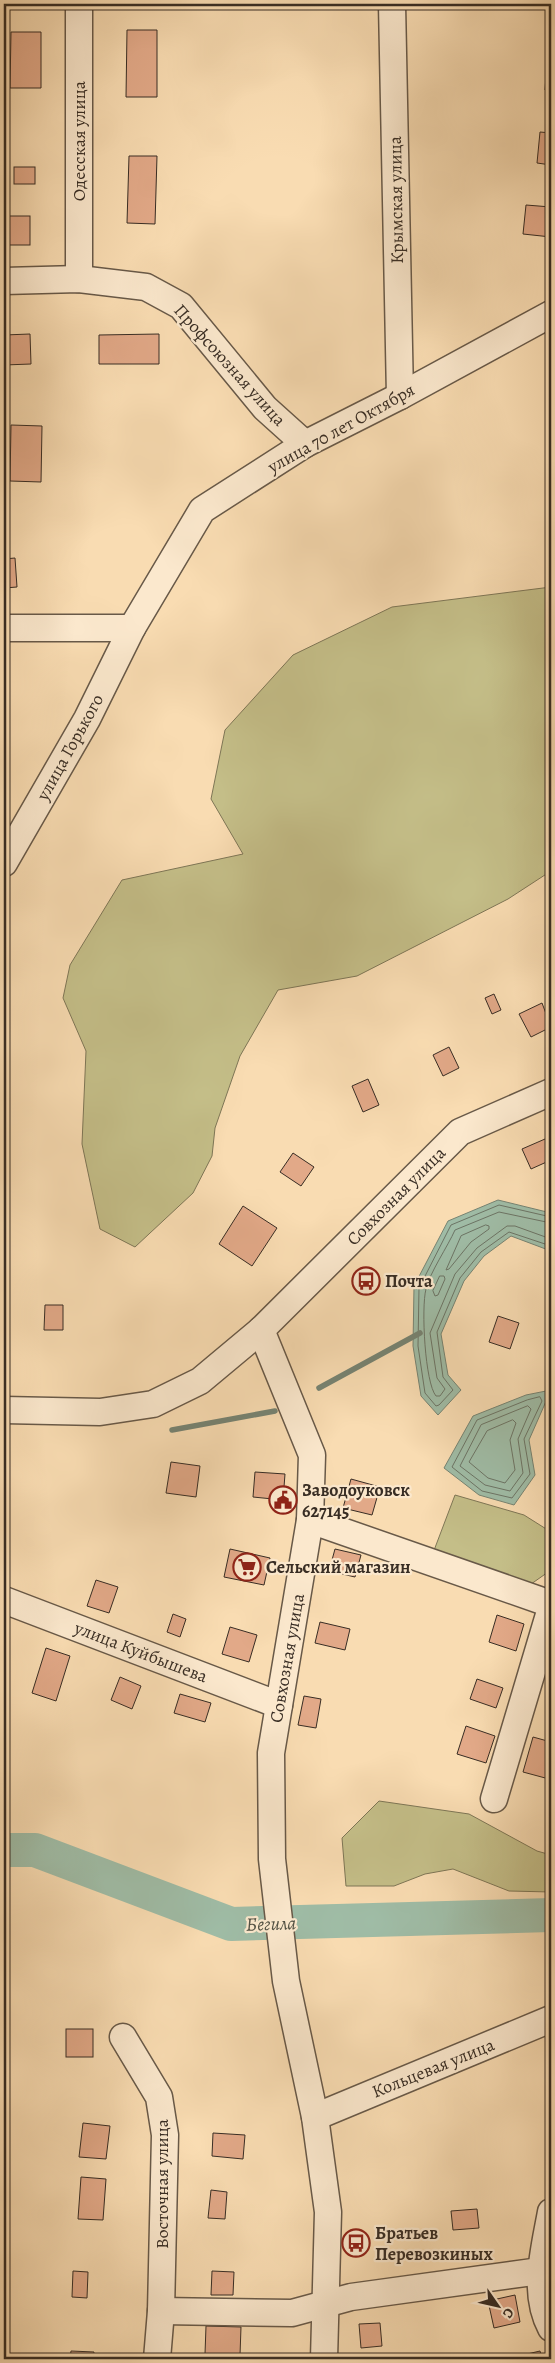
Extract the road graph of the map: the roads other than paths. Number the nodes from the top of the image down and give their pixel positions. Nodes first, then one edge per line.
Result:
1 (79, 4) edge
2 (392, 4) edge
3 (79, 279) junction
4 (4, 280) edge
5 (551, 314) edge
6 (400, 396) junction
7 (305, 444) junction
8 (4, 628) edge
9 (132, 628) junction
10 (4, 863) edge
11 (551, 1092) edge
12 (261, 1330) junction
13 (4, 1410) edge
14 (310, 1520) junction
15 (4, 1600) edge
16 (551, 1606) edge
17 (279, 1705) junction
18 (494, 1798) dead end
19 (551, 2020) edge
20 (123, 2036) dead end
21 (315, 2116) junction
22 (551, 2212) edge
23 (540, 2271) junction
24 (324, 2303) junction
25 (161, 2311) junction
26 (551, 2328) edge
27 (158, 2359) edge
28 (324, 2359) edge

1 - 3 street, Одесская улица
2 - 6 street, Крымская улица
3 - 4 street, Профсоюзная улица
3 - 7 street, Профсоюзная улица
5 - 6 street, улица 70 лет Октября
6 - 7 street, улица 70 лет Октября
7 - 9 street, улица 70 лет Октября
8 - 9 street
9 - 10 street, улица Горького
11 - 12 street, Совхозная улица
12 - 13 street, Совхозная улица
12 - 14 street, Совхозная улица
14 - 16 street
14 - 17 street, Совхозная улица
15 - 17 street, улица Куйбышева
16 - 18 street
17 - 21 street, Совхозная улица
19 - 21 street, Кольцевая улица
20 - 25 street, Восточная улица
21 - 24 street, Совхозная улица
22 - 23 street
23 - 24 street
23 - 26 street
24 - 25 street
24 - 28 street, Совхозная улица
25 - 27 street, Восточная улица

